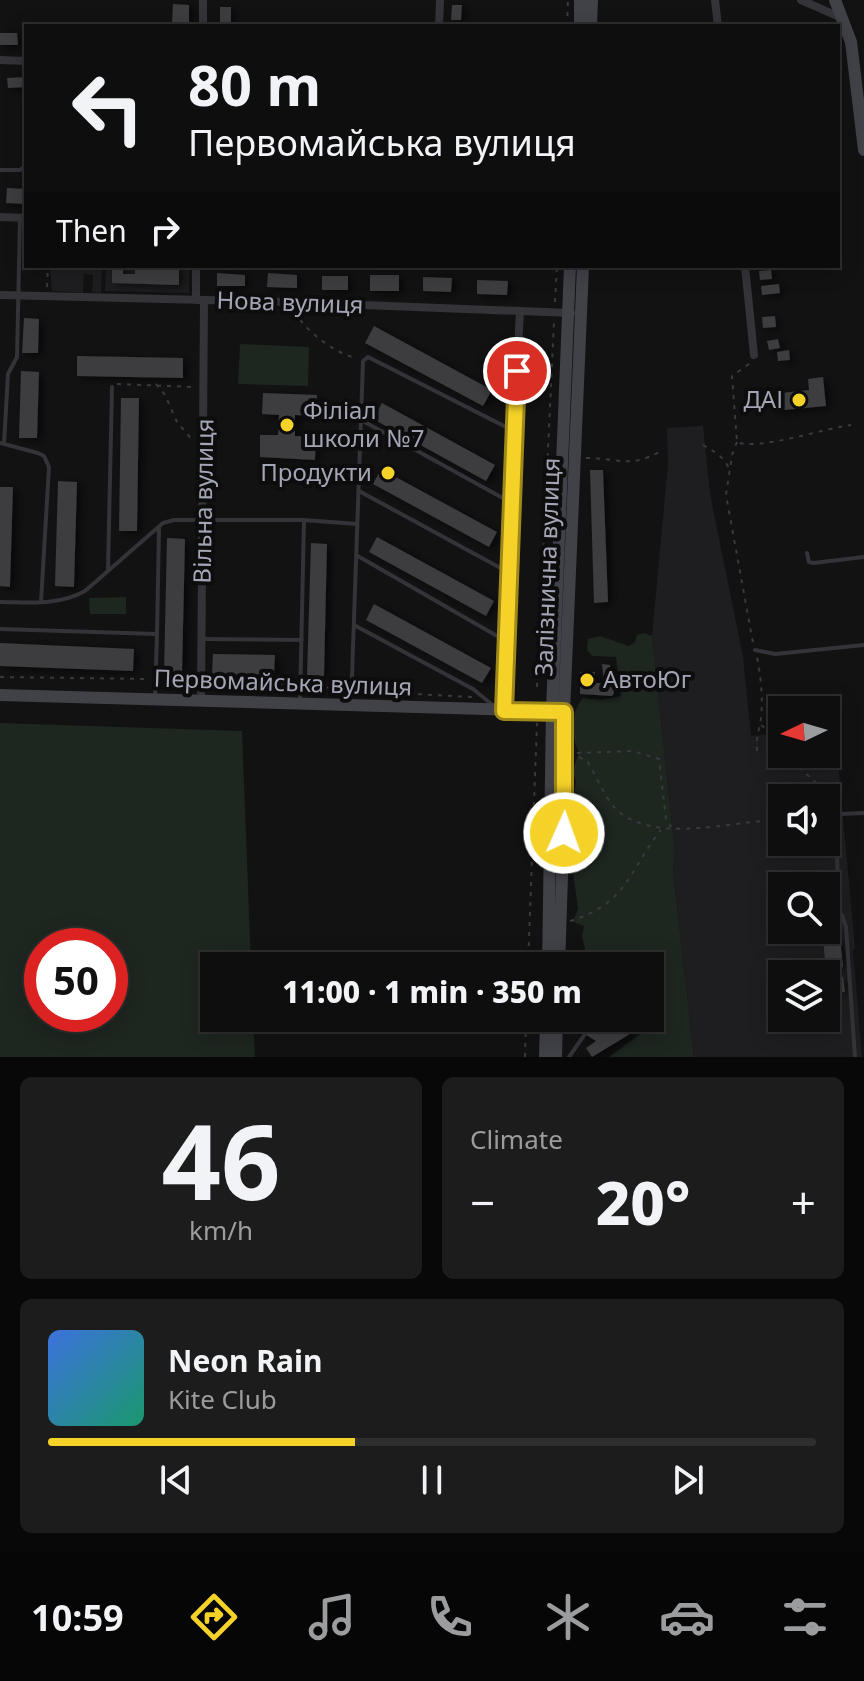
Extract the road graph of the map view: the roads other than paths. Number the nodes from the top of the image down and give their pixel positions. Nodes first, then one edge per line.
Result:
1 (203, 0) edge
2 (440, 0) edge
3 (580, 0) edge
4 (592, 0) edge
5 (715, 0) edge
6 (801, 0) edge
7 (835, 0) edge
8 (842, 18) junction
9 (203, 24) edge
10 (439, 24) edge
11 (580, 24) edge
12 (591, 24) edge
13 (718, 24) edge
14 (0, 60) edge
15 (24, 61) edge
16 (864, 150) edge
17 (24, 167) edge
18 (0, 170) edge
19 (0, 217) edge
20 (23, 218) edge
21 (196, 268) edge
22 (570, 268) edge
23 (582, 268) edge
24 (745, 268) edge
25 (0, 295) edge
26 (16, 295) junction
27 (200, 300) junction
28 (520, 311) junction
29 (567, 313) junction
30 (754, 355) road end
31 (112, 387) road end
32 (361, 420) junction
33 (513, 431) junction
34 (2, 443) edge
35 (358, 490) junction
36 (510, 502) junction
37 (204, 520) junction
38 (304, 520) junction
39 (357, 524) junction
40 (159, 527) junction
41 (807, 553) dead end
42 (356, 555) junction
43 (864, 557) edge
44 (108, 570) junction
45 (508, 572) junction
46 (0, 602) edge
47 (41, 602) junction
48 (354, 625) junction
49 (0, 629) edge
50 (157, 634) junction
51 (202, 639) junction
52 (302, 640) junction
53 (506, 641) junction
54 (864, 645) edge
55 (755, 650) road end
56 (0, 695) edge
57 (155, 701) junction
58 (201, 702) junction
59 (300, 706) junction
60 (351, 707) junction
61 (502, 711) junction
62 (558, 711) junction
63 (864, 813) edge
64 (839, 872) edge
65 (840, 914) edge
66 (560, 951) edge
67 (549, 952) edge
68 (546, 1032) edge
69 (557, 1032) edge
70 (585, 1034) dead end
71 (545, 1057) edge
72 (556, 1057) edge
73 (569, 1057) edge
74 (855, 1057) edge

1 - 9 street
2 - 10 street
3 - 11 main road
4 - 12 main road
5 - 13 street
6 - 8 street
7 - 8 main road
8 - 16 main road
14 - 15 street
17 - 18 lane
19 - 20 street
20 - 26 lane
21 - 27 street, Вільна вулиця
22 - 29 main road, Залізнична вулиця
23 - 29 main road, Залізнична вулиця
24 - 30 street
25 - 26 street, Нова вулиця
26 - 27 street, Нова вулиця
26 - 34 lane
27 - 28 street, Нова вулиця
27 - 37 street, Вільна вулиця
28 - 29 street, Нова вулиця
28 - 33 street
29 - 62 main road, Залізнична вулиця
29 - 62 main road, Залізнична вулиця
31 - 44 lane
32 - 33 lane
32 - 35 lane
32 - 36 lane
33 - 36 street
34 - 47 lane
35 - 39 lane
35 - 45 lane
36 - 45 street
37 - 38 lane
37 - 40 lane
37 - 51 street, Вільна вулиця
38 - 39 lane
38 - 52 lane
39 - 42 lane
40 - 44 lane
40 - 50 lane
41 - 43 lane
42 - 48 lane
42 - 53 lane
44 - 47 lane
45 - 53 street
46 - 47 lane
48 - 60 lane
48 - 61 lane
49 - 50 lane
50 - 57 lane
51 - 52 lane
51 - 58 street, Вільна вулиця
52 - 59 lane
53 - 61 street
54 - 55 lane
56 - 57 main road, Первомайська вулиця
57 - 58 main road, Первомайська вулиця
58 - 59 main road, Первомайська вулиця
59 - 60 main road, Первомайська вулиця
60 - 61 main road, Первомайська вулиця
61 - 62 main road, Первомайська вулиця
62 - 66 main road, Залізнична вулиця
62 - 67 main road, Залізнична вулиця
63 - 64 lane
65 - 74 lane
68 - 71 main road
69 - 72 main road
70 - 73 lane

